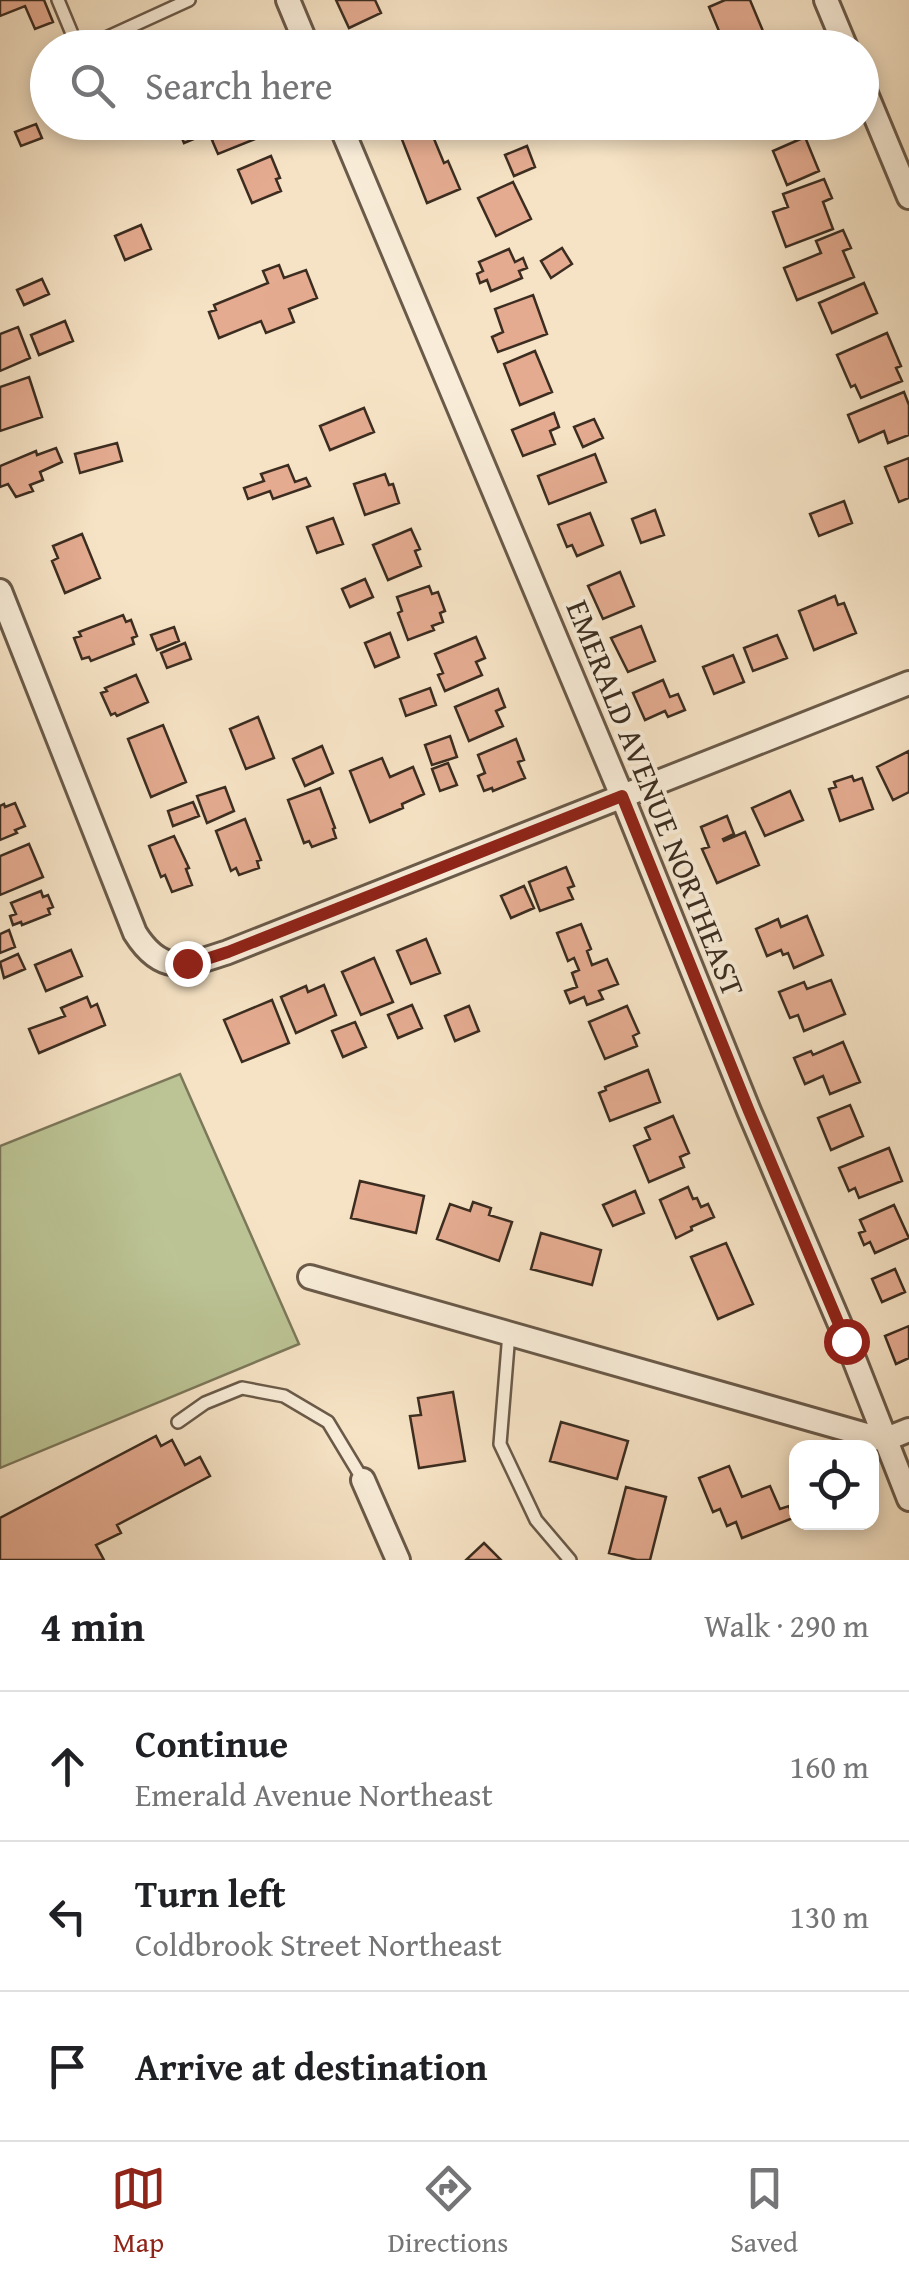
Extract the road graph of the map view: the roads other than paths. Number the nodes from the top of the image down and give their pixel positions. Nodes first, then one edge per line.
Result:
1 (58, 0) edge
2 (189, 0) edge
3 (288, 0) edge
4 (826, 0) edge
5 (72, 30) edge
6 (122, 30) edge
7 (300, 30) edge
8 (838, 30) edge
9 (879, 125) edge
10 (347, 140) edge
11 (909, 197) edge
12 (0, 590) edge
13 (8, 628) edge
14 (909, 683) edge
15 (622, 796) junction
16 (310, 1277) dead end
17 (509, 1333) junction
18 (178, 1422) dead end
19 (909, 1430) edge
20 (884, 1440) junction
21 (363, 1480) joint
22 (909, 1499) edge
23 (398, 1560) edge
24 (570, 1560) edge

1 - 5 lane
2 - 6 lane
3 - 7 street
4 - 8 street
9 - 11 street
10 - 15 street, EMERALD AVENUE NORTHEAST
12 - 13 street
13 - 15 street
14 - 15 street
15 - 20 street, EMERALD AVENUE NORTHEAST
16 - 17 street
17 - 20 street
17 - 24 lane
18 - 21 lane
19 - 20 street
20 - 22 street, EMERALD AVENUE NORTHEAST
21 - 23 street

